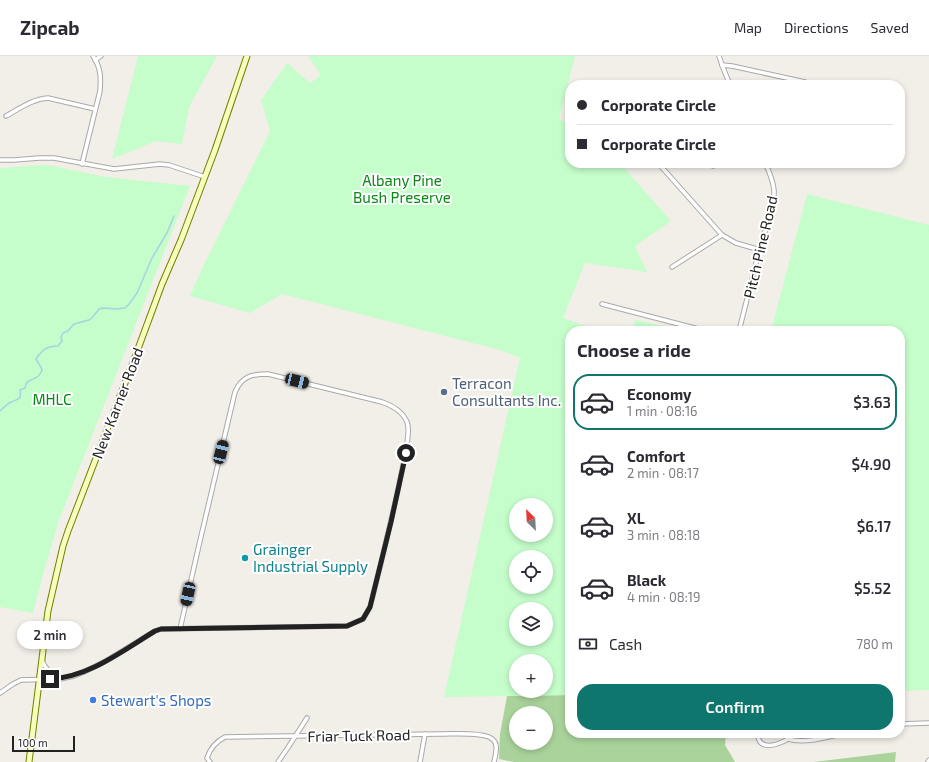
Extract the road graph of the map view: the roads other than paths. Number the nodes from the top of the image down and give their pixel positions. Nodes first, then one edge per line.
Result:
1 (101, 56) edge
2 (247, 56) edge
3 (719, 56) edge
4 (94, 58) edge
5 (722, 65) junction
6 (728, 80) edge
7 (796, 80) edge
8 (95, 109) junction
9 (6, 116) dead end
10 (0, 160) edge
11 (82, 164) junction
12 (662, 168) edge
13 (768, 168) edge
14 (205, 177) junction
15 (722, 235) junction
16 (760, 250) junction
17 (672, 267) dead end
18 (602, 304) dead end
19 (687, 326) edge
20 (740, 326) edge
21 (180, 629) junction
22 (42, 658) junction
23 (60, 678) junction
24 (40, 680) junction
25 (0, 692) edge
26 (307, 718) dead end
27 (929, 723) edge
28 (905, 724) edge
29 (425, 734) junction
30 (296, 736) junction
31 (759, 738) edge
32 (823, 738) edge
33 (788, 739) joint
34 (209, 761) edge
35 (29, 762) edge
36 (278, 762) edge
37 (420, 762) edge
38 (494, 762) edge

1 - 4 street
2 - 14 main road, New Karner Road
3 - 5 street
4 - 8 street
5 - 6 street
5 - 7 street
8 - 9 street
8 - 11 street
10 - 11 street
11 - 14 street
12 - 15 street
13 - 16 street, Pitch Pine Road
14 - 22 main road, New Karner Road
15 - 16 street
15 - 17 street
16 - 20 street, Pitch Pine Road
18 - 19 street
21 - 21 street
21 - 23 street
22 - 23 street
22 - 24 main road, New Karner Road
23 - 24 street
24 - 25 street
24 - 35 main road, New Karner Road
26 - 30 street
27 - 28 street
29 - 30 street, Friar Tuck Road
29 - 37 street
29 - 38 street, Friar Tuck Road
30 - 34 street, Friar Tuck Road
30 - 36 street
31 - 33 street
32 - 33 street

